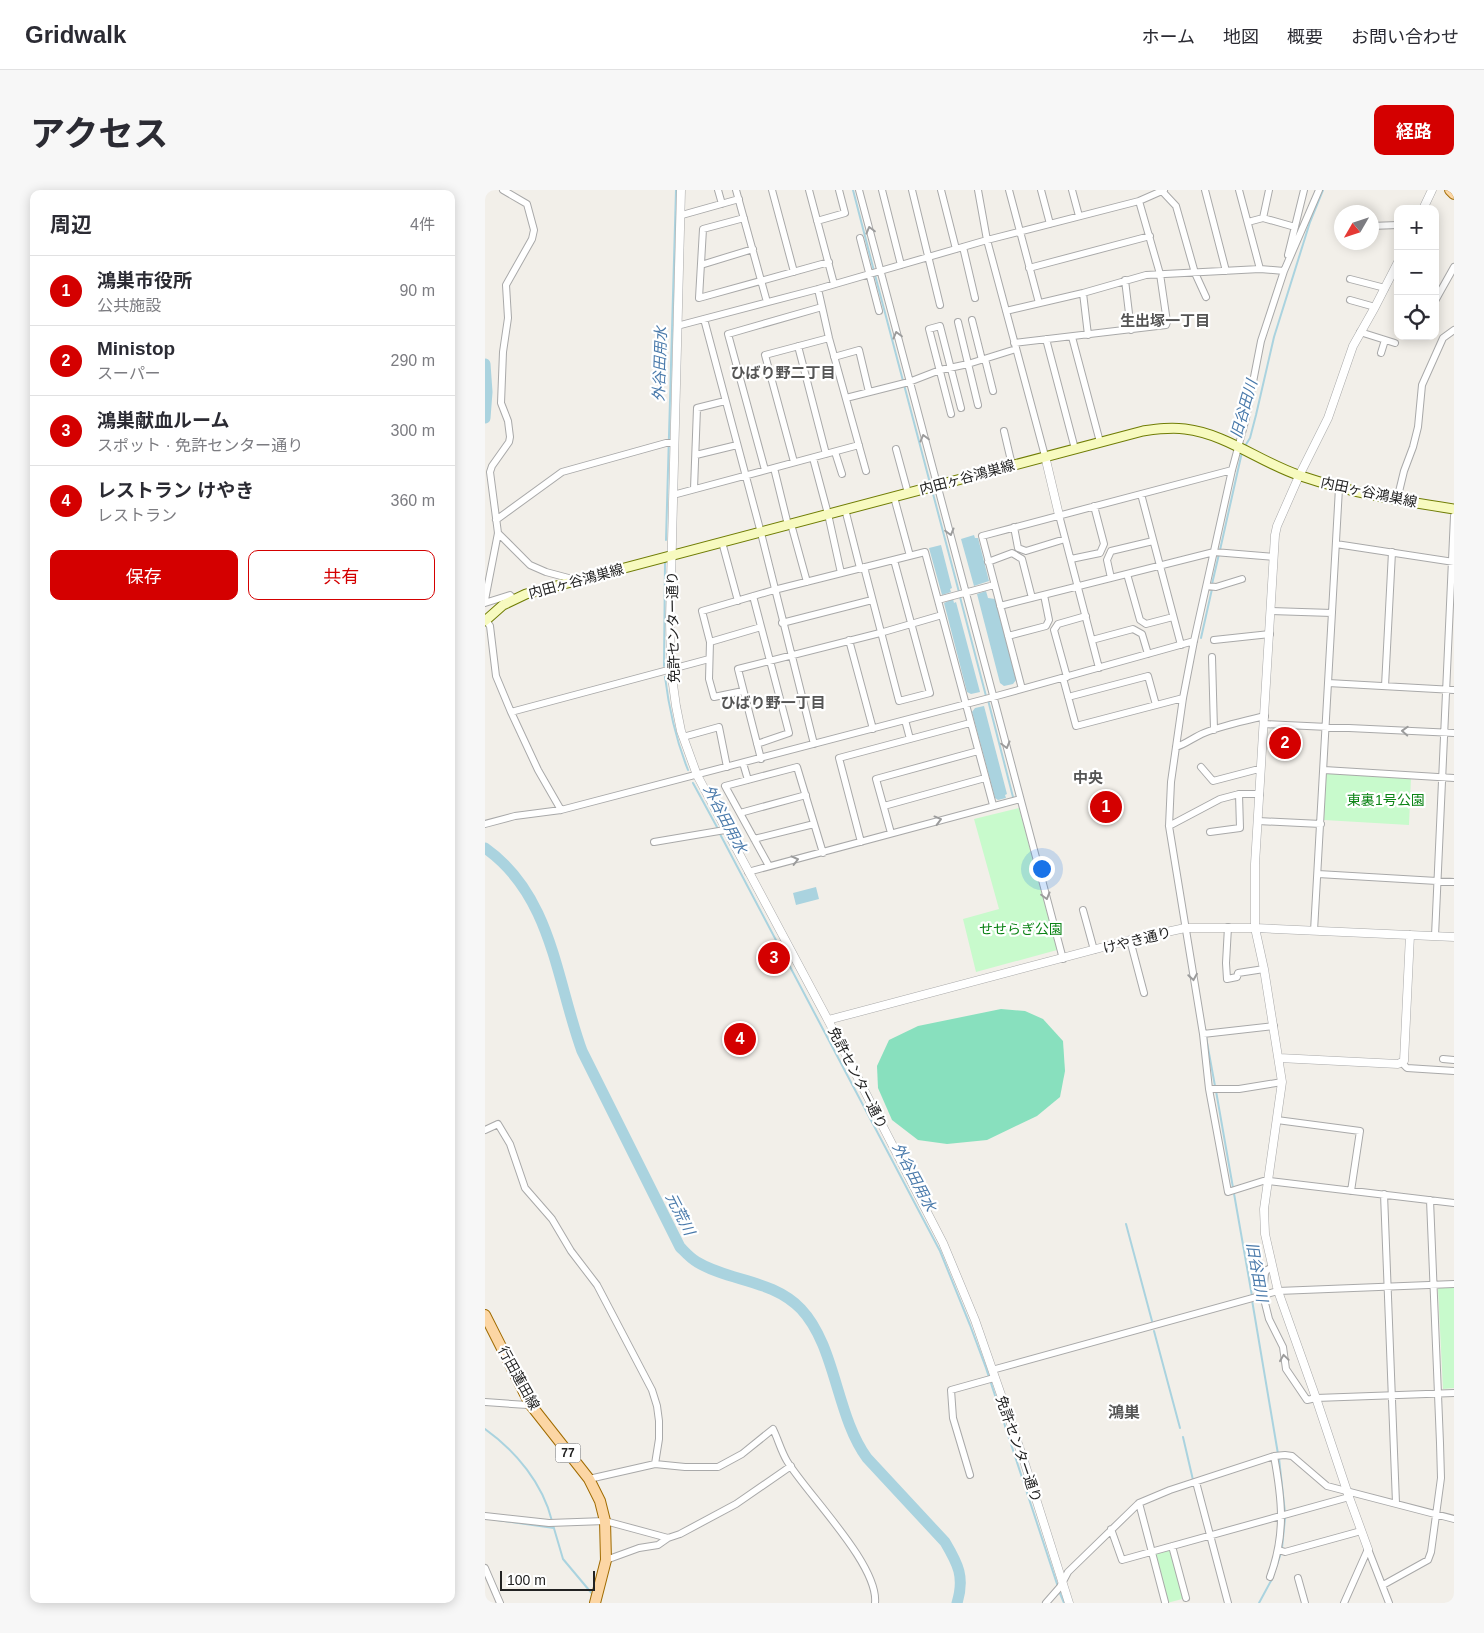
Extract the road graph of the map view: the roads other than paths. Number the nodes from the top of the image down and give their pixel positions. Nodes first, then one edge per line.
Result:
1 (503, 190) edge
2 (681, 190) edge
3 (718, 190) edge
4 (736, 190) edge
5 (772, 190) edge
6 (809, 190) edge
7 (839, 190) edge
8 (859, 190) edge
9 (883, 190) edge
10 (912, 190) edge
11 (941, 190) edge
12 (978, 190) edge
13 (1009, 190) edge
14 (1041, 190) edge
15 (1072, 190) edge
16 (1162, 190) edge
17 (1205, 190) edge
18 (1239, 190) edge
19 (1269, 190) edge
20 (1304, 190) edge
21 (1319, 190) edge
22 (1432, 190) edge
23 (1450, 190) edge
24 (1454, 194) edge
25 (739, 199) junction
26 (1139, 201) junction
27 (722, 204) junction
28 (1425, 205) edge
29 (682, 215) junction
30 (1079, 216) junction
31 (744, 218) junction
32 (1263, 218) junction
33 (817, 221) junction
34 (1248, 222) junction
35 (1050, 224) junction
36 (1394, 225) edge
37 (1379, 226) edge
38 (1295, 227) junction
39 (1019, 232) junction
40 (1150, 236) junction
41 (860, 238) dead end
42 (987, 240) junction
43 (963, 247) junction
44 (753, 249) junction
45 (956, 249) junction
46 (929, 257) junction
47 (829, 262) junction
48 (701, 265) junction
49 (901, 265) junction
50 (1454, 267) edge
51 (1029, 268) junction
52 (1260, 269) junction
53 (880, 271) junction
54 (1226, 271) junction
55 (1284, 271) junction
56 (794, 272) junction
57 (1195, 272) junction
58 (1394, 272) edge
59 (869, 274) junction
60 (1160, 274) junction
61 (1350, 279) dead end
62 (1125, 280) junction
63 (762, 281) junction
64 (834, 284) junction
65 (1385, 288) junction
66 (818, 289) junction
67 (1439, 290) edge
68 (1083, 293) junction
69 (1206, 297) dead end
70 (975, 298) dead end
71 (1350, 300) dead end
72 (767, 302) junction
73 (1039, 303) junction
74 (940, 305) dead end
75 (822, 307) junction
76 (1375, 307) junction
77 (879, 311) dead end
78 (1006, 311) junction
79 (704, 319) junction
80 (972, 320) dead end
81 (958, 322) dead end
82 (677, 326) junction
83 (1131, 330) junction
84 (1454, 330) edge
85 (1360, 332) junction
86 (1088, 335) junction
87 (1072, 337) junction
88 (829, 338) junction
89 (1046, 339) junction
90 (1385, 340) junction
91 (1395, 343) dead end
92 (798, 346) junction
93 (1015, 346) junction
94 (1381, 353) dead end
95 (834, 357) junction
96 (983, 359) junction
97 (968, 364) junction
98 (950, 367) junction
99 (940, 370) junction
100 (909, 382) junction
101 (993, 391) dead end
102 (869, 392) junction
103 (846, 398) junction
104 (725, 401) junction
105 (977, 405) dead end
106 (961, 408) dead end
107 (951, 414) dead end
108 (1004, 431) dead end
109 (1100, 442) junction
110 (675, 443) junction
111 (737, 445) junction
112 (859, 445) junction
113 (1238, 447) junction
114 (896, 449) dead end
115 (1075, 449) junction
116 (835, 452) junction
117 (826, 454) junction
118 (695, 456) junction
119 (1045, 456) junction
120 (813, 458) junction
121 (794, 462) junction
122 (1013, 465) junction
123 (774, 468) junction
124 (765, 470) junction
125 (1232, 470) junction
126 (866, 471) dead end
127 (842, 474) dead end
128 (744, 475) junction
129 (1299, 476) junction
130 (937, 485) junction
131 (1339, 488) junction
132 (694, 489) junction
133 (908, 493) junction
134 (1141, 494) junction
135 (673, 495) junction
136 (894, 496) junction
137 (1397, 500) junction
138 (1094, 506) junction
139 (845, 509) junction
140 (1454, 509) edge
141 (828, 514) junction
142 (1059, 515) junction
143 (1454, 516) edge
144 (496, 520) junction
145 (790, 524) junction
146 (1014, 527) junction
147 (498, 533) junction
148 (761, 533) junction
149 (1065, 539) junction
150 (1153, 541) junction
151 (722, 542) junction
152 (1336, 544) junction
153 (1214, 552) junction
154 (1392, 552) junction
155 (672, 555) junction
156 (909, 556) junction
157 (1274, 557) junction
158 (1071, 559) junction
159 (894, 560) junction
160 (989, 562) junction
161 (1453, 562) edge
162 (1159, 566) junction
163 (862, 568) junction
164 (841, 573) junction
165 (1127, 574) junction
166 (1111, 578) junction
167 (1242, 579) dead end
168 (577, 580) junction
169 (807, 582) junction
170 (994, 585) junction
171 (1077, 586) junction
172 (1207, 586) junction
173 (775, 590) junction
174 (965, 592) junction
175 (1043, 595) junction
176 (753, 596) junction
177 (1032, 598) junction
178 (514, 599) junction
179 (872, 600) junction
180 (938, 600) junction
181 (738, 601) junction
182 (485, 602) edge
183 (1000, 606) junction
184 (1271, 611) junction
185 (1332, 612) junction
186 (942, 615) junction
187 (1085, 616) junction
188 (1173, 617) junction
189 (487, 619) edge
190 (782, 623) junction
191 (911, 623) junction
192 (761, 627) junction
193 (880, 633) junction
194 (1270, 634) junction
195 (1008, 636) junction
196 (849, 640) junction
197 (1092, 640) junction
198 (1214, 640) dead end
199 (1194, 641) junction
200 (710, 642) junction
201 (1181, 645) junction
202 (1147, 654) junction
203 (791, 656) junction
204 (1211, 657) dead end
205 (709, 660) junction
206 (770, 662) junction
207 (1099, 668) junction
208 (671, 670) junction
209 (1065, 677) junction
210 (1328, 683) junction
211 (1385, 686) junction
212 (1023, 689) junction
213 (1446, 689) junction
214 (1454, 690) edge
215 (743, 691) junction
216 (1069, 697) junction
217 (993, 698) junction
218 (1183, 698) junction
219 (966, 704) junction
220 (1156, 705) junction
221 (511, 712) junction
222 (905, 720) junction
223 (1265, 720) junction
224 (970, 722) junction
225 (1326, 727) junction
226 (873, 729) junction
227 (1214, 730) junction
228 (1444, 732) junction
229 (1454, 733) edge
230 (683, 737) junction
231 (910, 739) junction
232 (757, 744) junction
233 (814, 744) junction
234 (1176, 747) junction
235 (977, 751) junction
236 (761, 758) junction
237 (743, 763) junction
238 (727, 767) junction
239 (1201, 767) dead end
240 (1261, 770) junction
241 (1324, 770) junction
242 (697, 775) junction
243 (985, 778) junction
244 (1442, 778) junction
245 (1454, 778) edge
246 (748, 780) junction
247 (1239, 794) junction
248 (1260, 794) junction
249 (806, 795) junction
250 (1020, 799) junction
251 (993, 805) junction
252 (884, 806) junction
253 (561, 810) junction
254 (740, 813) junction
255 (1258, 821) junction
256 (485, 824) edge
257 (814, 824) junction
258 (1321, 824) junction
259 (1169, 826) junction
260 (725, 830) junction
261 (1210, 832) dead end
262 (891, 833) junction
263 (754, 839) junction
264 (654, 842) dead end
265 (861, 842) junction
266 (823, 853) junction
267 (769, 866) junction
268 (748, 872) junction
269 (1318, 874) junction
270 (1437, 881) junction
271 (1454, 882) edge
272 (1083, 910) dead end
273 (1185, 928) junction
274 (1228, 928) junction
275 (1255, 928) junction
276 (1315, 931) junction
277 (1410, 935) junction
278 (1435, 936) junction
279 (1454, 937) edge
280 (1130, 940) junction
281 (1094, 950) junction
282 (1063, 959) junction
283 (1264, 969) junction
284 (1144, 993) dead end
285 (828, 1020) junction
286 (1274, 1026) junction
287 (1203, 1034) junction
288 (1279, 1058) junction
289 (1443, 1059) dead end
290 (1454, 1060) edge
291 (1401, 1063) junction
292 (1454, 1071) edge
293 (1282, 1082) junction
294 (1209, 1089) junction
295 (1277, 1120) junction
296 (485, 1130) edge
297 (1269, 1181) junction
298 (1351, 1191) junction
299 (1383, 1194) junction
300 (1430, 1200) junction
301 (1454, 1203) edge
302 (1272, 1268) junction
303 (1435, 1284) junction
304 (1454, 1284) edge
305 (1387, 1286) junction
306 (1277, 1291) junction
307 (1263, 1295) junction
308 (485, 1315) edge
309 (993, 1374) junction
310 (1438, 1393) junction
311 (1454, 1393) edge
312 (1393, 1395) junction
313 (1316, 1398) junction
314 (485, 1402) edge
315 (530, 1404) junction
316 (1274, 1456) junction
317 (655, 1464) junction
318 (791, 1466) junction
319 (969, 1475) dead end
320 (589, 1479) junction
321 (1196, 1482) junction
322 (1347, 1494) junction
323 (1139, 1503) junction
324 (1396, 1503) junction
325 (1437, 1515) junction
326 (485, 1516) edge
327 (1282, 1516) junction
328 (1454, 1519) edge
329 (605, 1521) junction
330 (1111, 1529) junction
331 (1361, 1531) junction
332 (1210, 1536) junction
333 (668, 1538) junction
334 (1172, 1546) junction
335 (1368, 1549) junction
336 (1279, 1550) junction
337 (1152, 1552) junction
338 (606, 1560) junction
339 (485, 1568) edge
340 (1271, 1576) dead end
341 (1298, 1578) dead end
342 (1062, 1581) junction
343 (1383, 1585) junction
344 (1185, 1598) dead end
345 (1389, 1601) edge
346 (1165, 1602) edge
347 (500, 1603) edge
348 (595, 1603) edge
349 (875, 1603) edge
350 (1046, 1603) edge
351 (1069, 1603) edge
352 (1228, 1603) edge
353 (1305, 1603) edge
354 (1345, 1603) edge
355 (1379, 1603) edge

1 - 144 street
2 - 29 street, 免許センター通り
3 - 27 street
4 - 25 street
5 - 56 street
6 - 33 street
7 - 33 street
53 -> 8 street
9 - 49 street
10 - 46 street
11 - 45 street
12 - 42 street
13 - 39 street
14 - 35 street
15 - 30 street
16 - 26 street
16 - 57 street
17 - 54 street
18 - 34 street
19 - 32 street
20 - 38 street
21 - 55 street
22 - 28 street
23 - 24 main road
25 - 27 street
25 - 31 street
26 - 30 street
26 - 40 street
27 - 29 street
29 - 82 street, 免許センター通り
30 - 35 street
31 - 44 street
31 - 48 street
32 - 34 street
32 - 38 street
33 - 47 street
34 - 52 street
35 - 39 street
36 - 37 street
38 - 55 street
39 - 42 street
39 - 51 street
40 - 51 street
40 - 60 street
41 - 59 street
42 - 43 street
42 - 78 street
43 - 45 street
43 - 70 street
44 - 48 street
44 - 63 street
45 - 46 street
46 - 49 street
46 - 74 street
47 - 56 street
47 - 64 street
48 - 63 street
49 - 53 street
50 - 67 street
51 - 73 street
52 - 54 street
52 - 55 street
53 - 59 street
100 -> 53 street
54 - 57 street
55 - 113 street
56 - 63 street
57 - 60 street
57 - 69 street
58 - 65 street
59 - 64 street
59 - 77 street
60 - 62 street
60 - 83 street
61 - 65 street
62 - 68 street
62 - 83 street
63 - 72 street
64 - 66 street
65 - 76 street
66 - 72 street
66 - 75 street
68 - 73 street
68 - 86 street
71 - 76 street
72 - 79 street
73 - 78 street
75 - 88 street
75 - 124 street
76 - 85 street
78 - 93 street
79 - 82 street
79 - 104 street
80 - 96 street
81 - 97 street
82 - 110 street, 免許センター通り
83 - 86 street
84 - 137 street
85 - 90 street
85 - 129 street
86 - 87 street
87 - 89 street
87 - 109 street
88 - 92 street
88 - 95 street
89 - 93 street
89 - 115 street
90 - 91 street
90 - 94 street
92 - 117 street
92 - 121 street
93 - 96 street
93 - 119 street
95 - 102 street
95 - 103 street
96 - 97 street
96 - 101 street
97 - 98 street
97 - 105 street
98 - 99 street
98 - 99 street
98 - 106 street
99 - 100 street
99 - 107 street
100 - 102 street
130 -> 100 street
102 - 103 street
103 - 112 street
104 - 111 street
104 - 118 street
108 - 122 street
109 - 113 main road, 内田ヶ谷鴻巣線
109 - 115 main road, 内田ヶ谷鴻巣線
110 - 135 street, 免許センター通り
110 - 144 street
111 - 118 street
111 - 128 street
112 - 116 street
112 - 126 street
113 - 125 street
113 - 129 main road, 内田ヶ谷鴻巣線
114 - 133 street
115 - 119 main road, 内田ヶ谷鴻巣線
116 - 117 street
116 - 127 street
117 - 120 street
118 - 132 street
119 - 122 main road, 内田ヶ谷鴻巣線
119 - 142 street
120 - 121 street
120 - 141 street
121 - 123 street
122 - 130 main road, 内田ヶ谷鴻巣線
123 - 124 street
123 - 145 street
124 - 128 street
125 - 134 street
125 - 153 street
128 - 132 street
128 - 148 street
129 - 131 main road, 内田ヶ谷鴻巣線
129 - 157 street
130 - 133 main road, 内田ヶ谷鴻巣線
130 -> 174 street
131 - 137 main road, 内田ヶ谷鴻巣線
131 - 152 street
132 - 135 street
133 - 136 main road, 内田ヶ谷鴻巣線
134 - 138 street
134 - 150 street
135 - 155 street, 免許センター通り
136 - 139 main road, 内田ヶ谷鴻巣線
136 - 156 street
137 - 140 main road, 内田ヶ谷鴻巣線
138 - 142 street
138 - 158 street
139 - 141 main road, 内田ヶ谷鴻巣線
139 - 163 street
141 - 145 main road, 内田ヶ谷鴻巣線
141 - 164 street
142 - 146 street
142 - 149 street
143 - 161 street
144 - 147 street
145 - 148 main road, 内田ヶ谷鴻巣線
145 - 169 street
146 - 149 street
146 - 160 street
147 - 168 street
147 - 182 street
148 - 151 main road, 内田ヶ谷鴻巣線
148 - 173 street
149 - 158 street
150 - 162 street
150 - 166 street
151 - 155 main road, 内田ヶ谷鴻巣線
151 - 181 street
152 - 154 street
152 - 185 street
153 - 157 street
153 - 162 street
153 - 172 street
154 - 161 street
154 - 211 street
155 - 168 main road, 内田ヶ谷鴻巣線
155 - 208 street, 免許センター通り
156 - 159 street
156 - 180 street
157 - 184 street
158 - 171 street
159 - 163 street
159 - 191 street
160 - 170 street
160 - 177 street
161 - 213 street
162 - 165 street
162 - 188 street
163 - 164 street
163 - 179 street
164 - 169 street
165 - 166 street
165 - 188 street
166 - 171 street
167 - 172 street
168 - 178 main road, 内田ヶ谷鴻巣線
169 - 173 street
170 - 174 street
170 - 183 street
171 - 175 street
171 - 187 street
172 - 199 street
173 - 176 street
173 - 190 street
174 - 180 street
174 - 217 street
175 - 177 street
175 - 195 street
176 - 181 street
176 - 192 street
177 - 183 street
178 - 182 street
178 - 189 main road, 内田ヶ谷鴻巣線
179 - 190 street
179 - 193 street
180 - 186 street
181 - 200 street
182 - 189 street
183 - 195 street
184 - 185 street
184 - 194 street
185 - 210 street
186 - 191 street
186 - 219 street
187 - 197 street
187 - 209 street
188 - 201 street
189 - 221 street
190 - 203 street
191 - 193 street
191 - 193 street
192 - 200 street
192 - 206 street
193 - 196 street
194 - 198 street
194 - 223 street
195 - 212 street
196 - 203 street
196 - 226 street
197 - 202 street
197 - 207 street
199 - 201 street
199 - 218 street
200 - 205 street
201 - 202 street
202 - 207 street
203 - 206 street
203 - 233 street
204 - 227 street
205 - 208 street
205 - 215 street
206 - 215 street
206 - 232 street
207 - 209 street
208 - 221 street
208 - 230 street, 免許センター通り
209 - 212 street
209 - 216 street
210 - 211 street
210 - 225 street
211 - 213 street
212 - 217 street
213 - 214 street
213 - 228 street
215 - 232 street
216 - 220 street
216 - 220 street
217 - 219 street
217 -> 250 street
218 - 220 street
218 - 234 street
219 - 222 street
219 - 224 street
221 - 253 street
222 - 226 street
222 - 231 street
223 - 225 street
223 - 227 street
223 - 240 street
224 - 231 street
224 - 235 street
228 -> 225 street
225 - 241 street
226 - 233 street
227 - 234 street
228 - 229 street
228 - 244 street
230 - 238 street
230 - 242 street, 免許センター通り
231 - 265 street
232 - 236 street
233 - 236 street
234 - 259 street
235 - 243 street
235 - 252 street
236 - 237 street
237 - 238 street
237 - 246 street
238 - 242 street
239 - 240 street
240 - 248 street
241 - 244 street
241 - 258 street
242 - 253 street
242 - 260 street, 免許センター通り
243 - 251 street
243 - 252 street
244 - 245 street
244 - 270 street
246 - 249 street
246 - 254 street
247 - 248 street
247 - 259 street
247 - 261 street
248 - 255 street
249 - 254 street
249 - 257 street
250 - 251 street
250 -> 282 street
262 -> 251 street
252 - 262 street
253 - 256 street
254 - 263 street
255 - 258 street
255 - 275 street
257 - 263 street
257 - 266 street
258 - 269 street
259 - 273 street
260 - 264 street
260 - 268 street, 免許センター通り
262 - 265 street
263 - 267 street
265 - 266 street
267 -> 266 street
267 - 268 street
268 - 285 street, 免許センター通り
269 - 270 street
269 - 276 street
270 - 271 street
270 - 278 street
272 - 281 street
273 - 274 street, けやき通り
273 - 280 street, けやき通り
273 -> 287 street
274 - 275 street, けやき通り
274 - 283 street
275 - 276 street, けやき通り
275 - 283 street
276 - 277 street, けやき通り
277 - 278 street, けやき通り
277 - 291 street
278 - 279 street, けやき通り
280 - 281 street, けやき通り
280 - 284 street
281 - 282 street, けやき通り
282 - 285 street, けやき通り
283 - 286 street
285 - 309 street, 免許センター通り
286 - 287 street
286 - 288 street
287 - 294 street
288 - 291 street
288 - 293 street
289 - 290 street
291 - 292 street
293 - 294 street
293 - 295 street
294 - 297 street
295 - 297 street
295 - 298 street
296 - 317 street
297 - 298 street
297 - 302 street
298 - 299 street
299 - 300 street
299 - 305 street
300 - 301 street
300 - 303 street
302 - 306 street
302 - 307 street
303 - 304 street
303 - 305 street
303 - 310 street
305 - 306 street
305 - 312 street
306 - 307 street
306 - 313 street
307 - 309 street
313 -> 307 street
308 - 315 main road, 行田蓮田線 / 77
309 - 319 street
309 - 342 street, 免許センター通り
310 - 311 street
310 - 312 street
310 - 325 street
312 - 313 street
312 - 324 street
313 - 322 street
314 - 315 street
315 - 320 main road, 行田蓮田線 / 77
316 - 321 street
316 - 322 street
316 - 327 street
317 - 318 street
317 - 320 street
318 - 333 street
318 - 349 street
320 - 329 main road, 行田蓮田線 / 77
321 - 323 street
321 - 332 street
322 - 324 street
322 - 327 street
322 - 331 street
323 - 330 street
323 - 337 street
324 - 325 street
325 - 328 street
325 - 343 street
326 - 329 street
327 - 332 street
327 - 336 street
329 - 333 street
329 - 338 main road, 行田蓮田線 / 77
330 - 337 street
330 - 342 street
331 - 335 street
331 - 336 street
332 - 334 street
332 - 352 street
333 - 338 street
334 - 337 street
334 - 344 street
335 - 343 street
335 - 354 street
336 - 340 street
337 - 346 street
338 - 348 main road, 行田蓮田線 / 77
339 - 347 street
341 - 353 street
342 - 350 street
342 - 351 street, 免許センター通り
343 - 345 street
345 - 355 street

